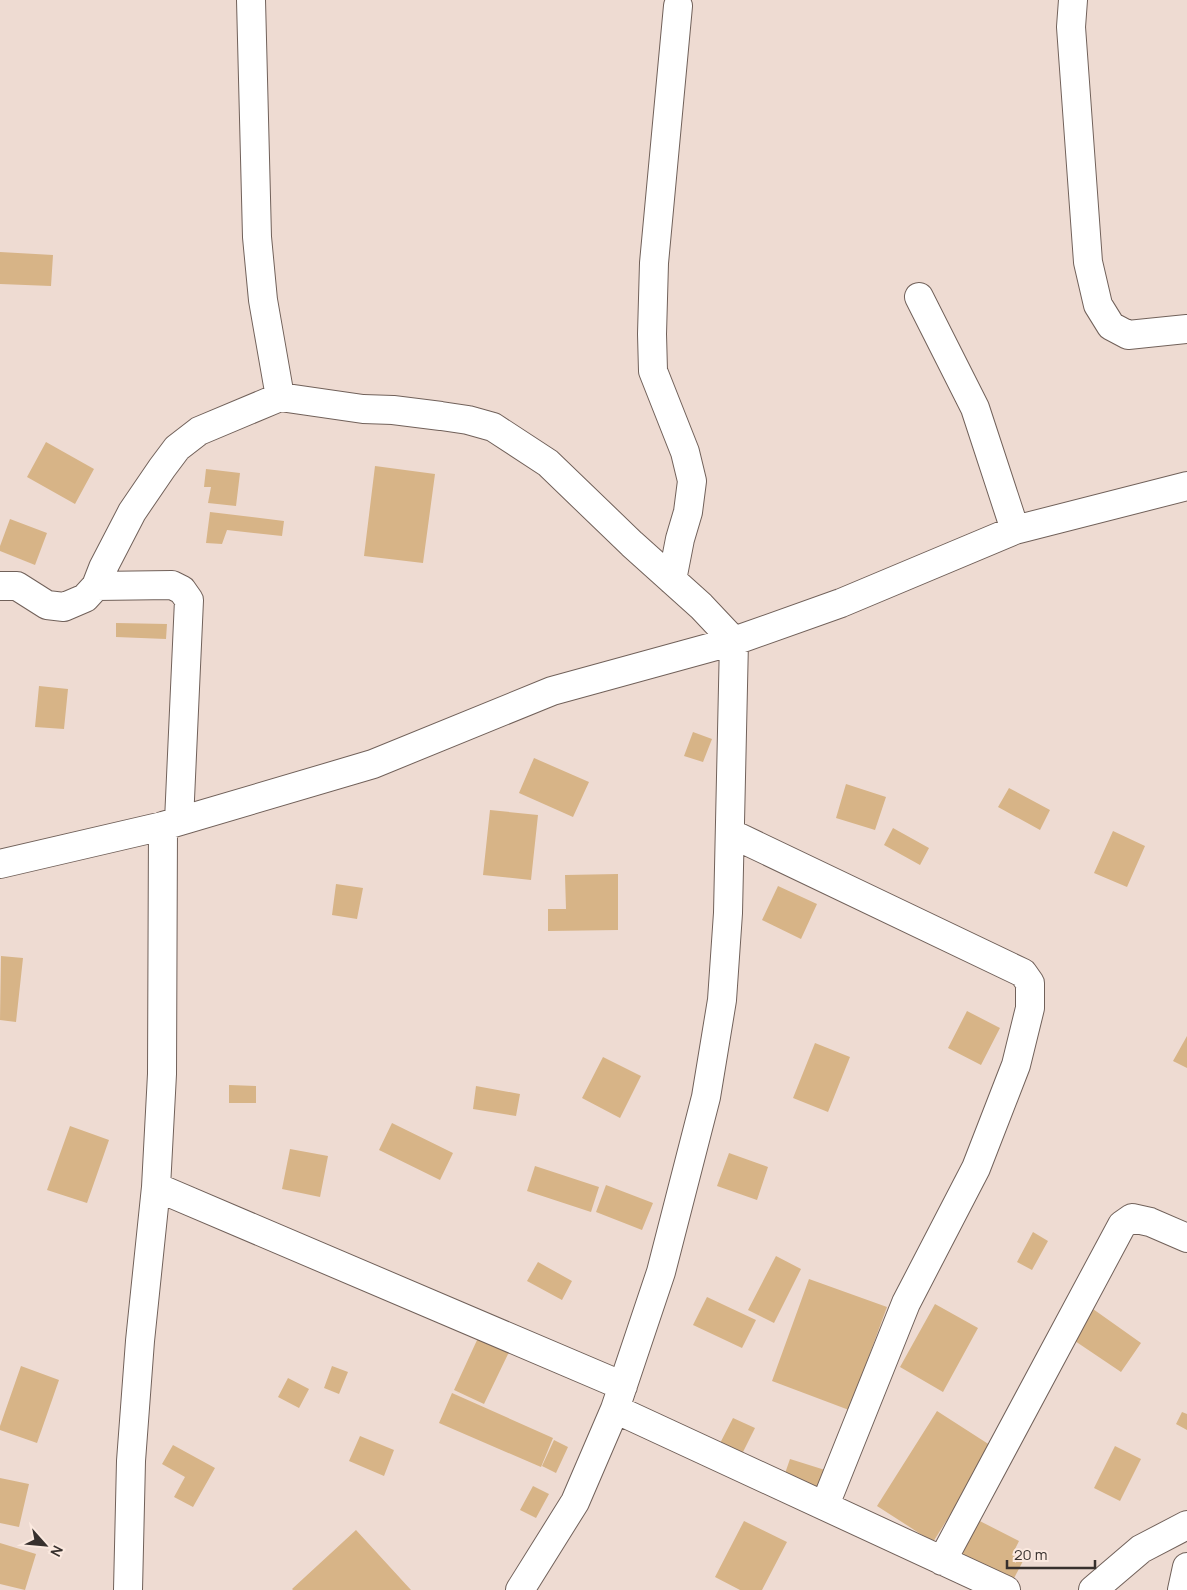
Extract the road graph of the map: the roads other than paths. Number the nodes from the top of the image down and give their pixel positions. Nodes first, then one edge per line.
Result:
1 (251, 0) edge
2 (1073, 0) edge
3 (678, 6) dead end
4 (919, 297) dead end
5 (1187, 329) edge
6 (280, 397) junction
7 (1187, 486) edge
8 (1015, 530) junction
9 (672, 580) junction
10 (0, 586) edge
11 (96, 586) junction
12 (734, 641) junction
13 (171, 824) junction
14 (730, 833) junction
15 (0, 864) edge
16 (156, 1186) junction
17 (1187, 1238) edge
18 (619, 1398) junction
19 (825, 1505) junction
20 (1187, 1525) edge
21 (942, 1561) junction
22 (1187, 1567) edge
23 (128, 1590) edge
24 (520, 1590) edge
25 (1006, 1590) edge
26 (1093, 1590) edge
27 (1182, 1590) edge

1 - 6 street
2 - 5 street
3 - 9 street
4 - 8 street
6 - 9 street
6 - 11 street
7 - 8 street
8 - 12 street
9 - 12 street
10 - 11 street
11 - 13 street
12 - 13 street
12 - 14 street
13 - 15 street
13 - 16 street
14 - 18 street
14 - 19 street
16 - 18 street
16 - 23 street
17 - 21 street
18 - 19 street
18 - 24 street
19 - 21 street
20 - 26 street
21 - 25 street
22 - 27 street

